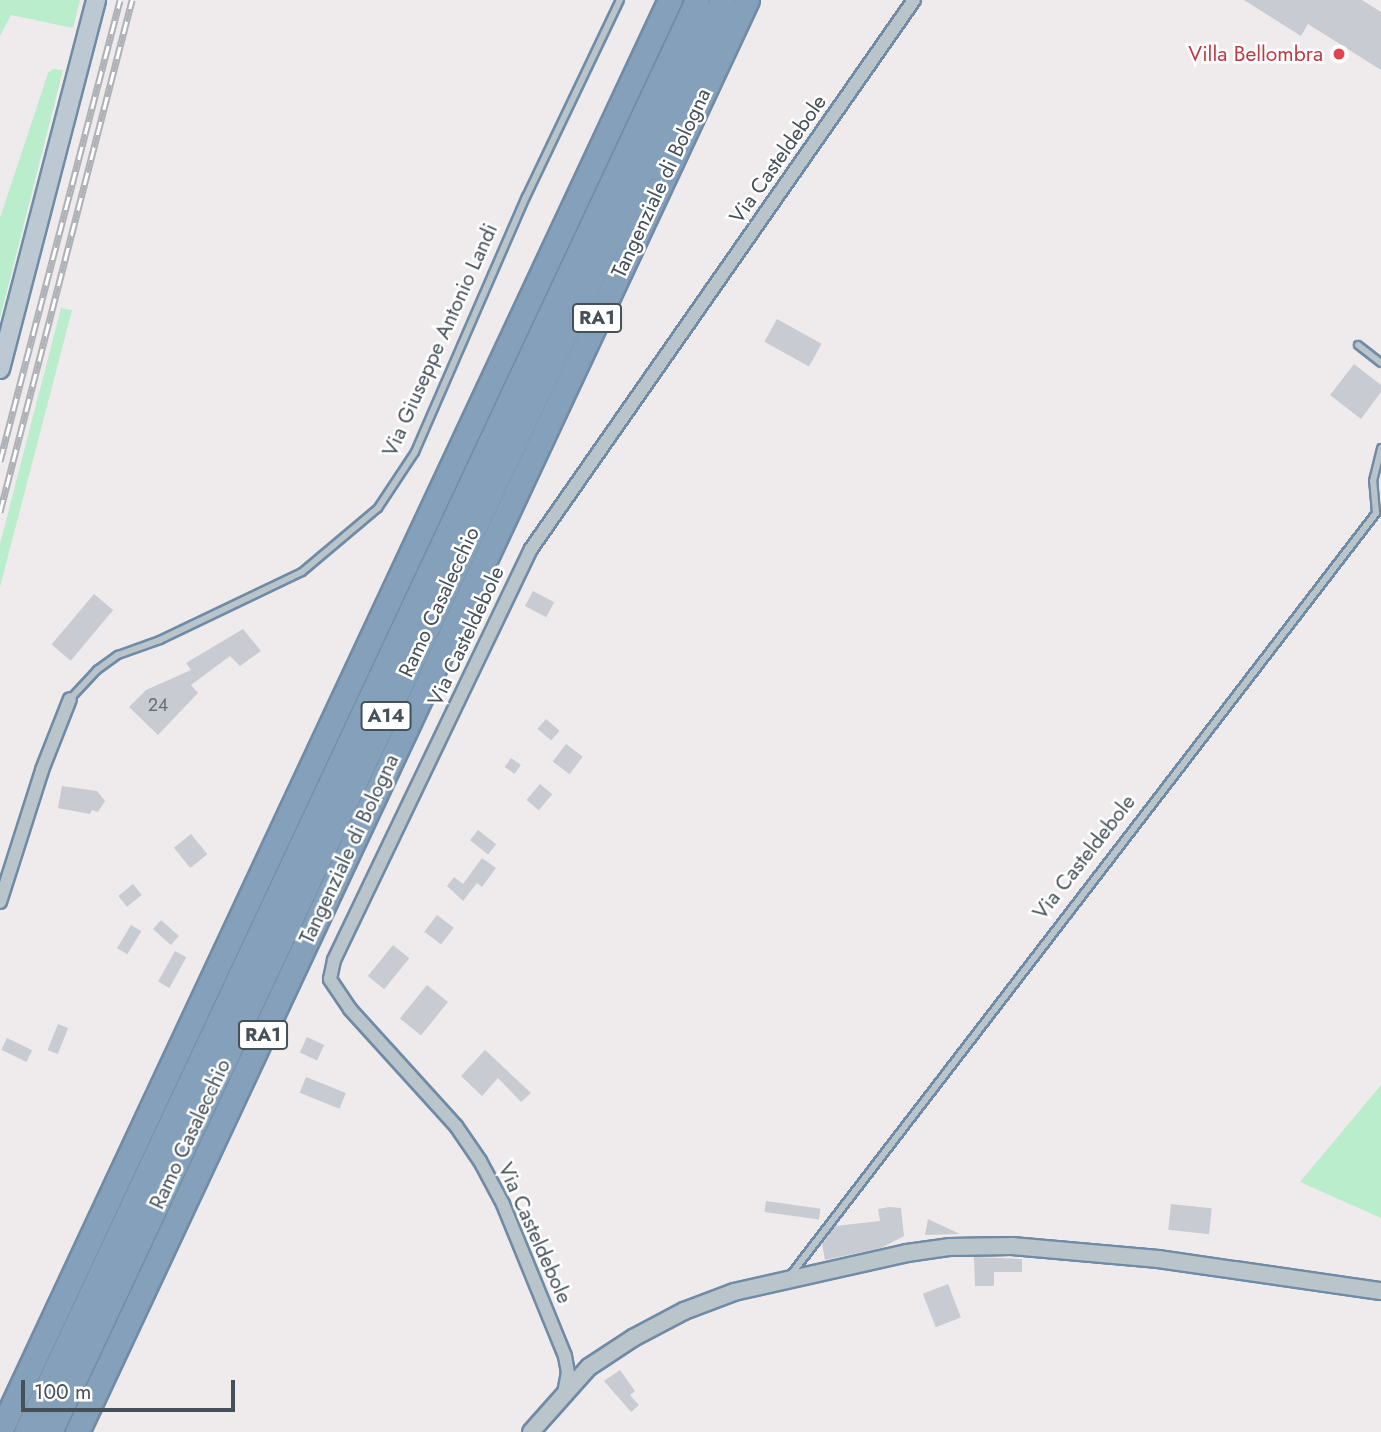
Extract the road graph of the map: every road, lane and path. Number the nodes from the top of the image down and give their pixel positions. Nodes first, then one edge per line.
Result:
1 (96, 0) edge
2 (620, 0) edge
3 (670, 0) edge
4 (697, 0) edge
5 (722, 0) edge
6 (747, 0) edge
7 (914, 0) edge
8 (1358, 345) dead end
9 (1381, 363) edge
10 (0, 369) edge
11 (1381, 448) edge
12 (70, 699) joint
13 (0, 902) edge
14 (786, 1281) junction
15 (1381, 1291) edge
16 (565, 1356) junction
17 (596, 1363) junction
18 (564, 1392) junction
19 (0, 1432) edge
20 (26, 1432) edge
21 (50, 1432) edge
22 (77, 1432) edge
23 (531, 1432) edge

1 - 10 main road
2 - 12 lane, Via Giuseppe Antonio Landi
3 - 19 highway
4 - 20 highway, Ramo Casalecchio / A14
5 - 21 highway, Ramo Casalecchio / A14
6 - 22 highway, Tangenziale di Bologna / RA1
7 - 16 street, Via Casteldebole
8 - 9 lane
11 - 14 lane, Via Casteldebole
12 - 13 street, Via Giuseppe Antonio Landi
14 - 15 street
14 - 17 street
16 - 17 street
16 - 18 street, Via Casteldebole
17 - 18 street
18 - 23 street

